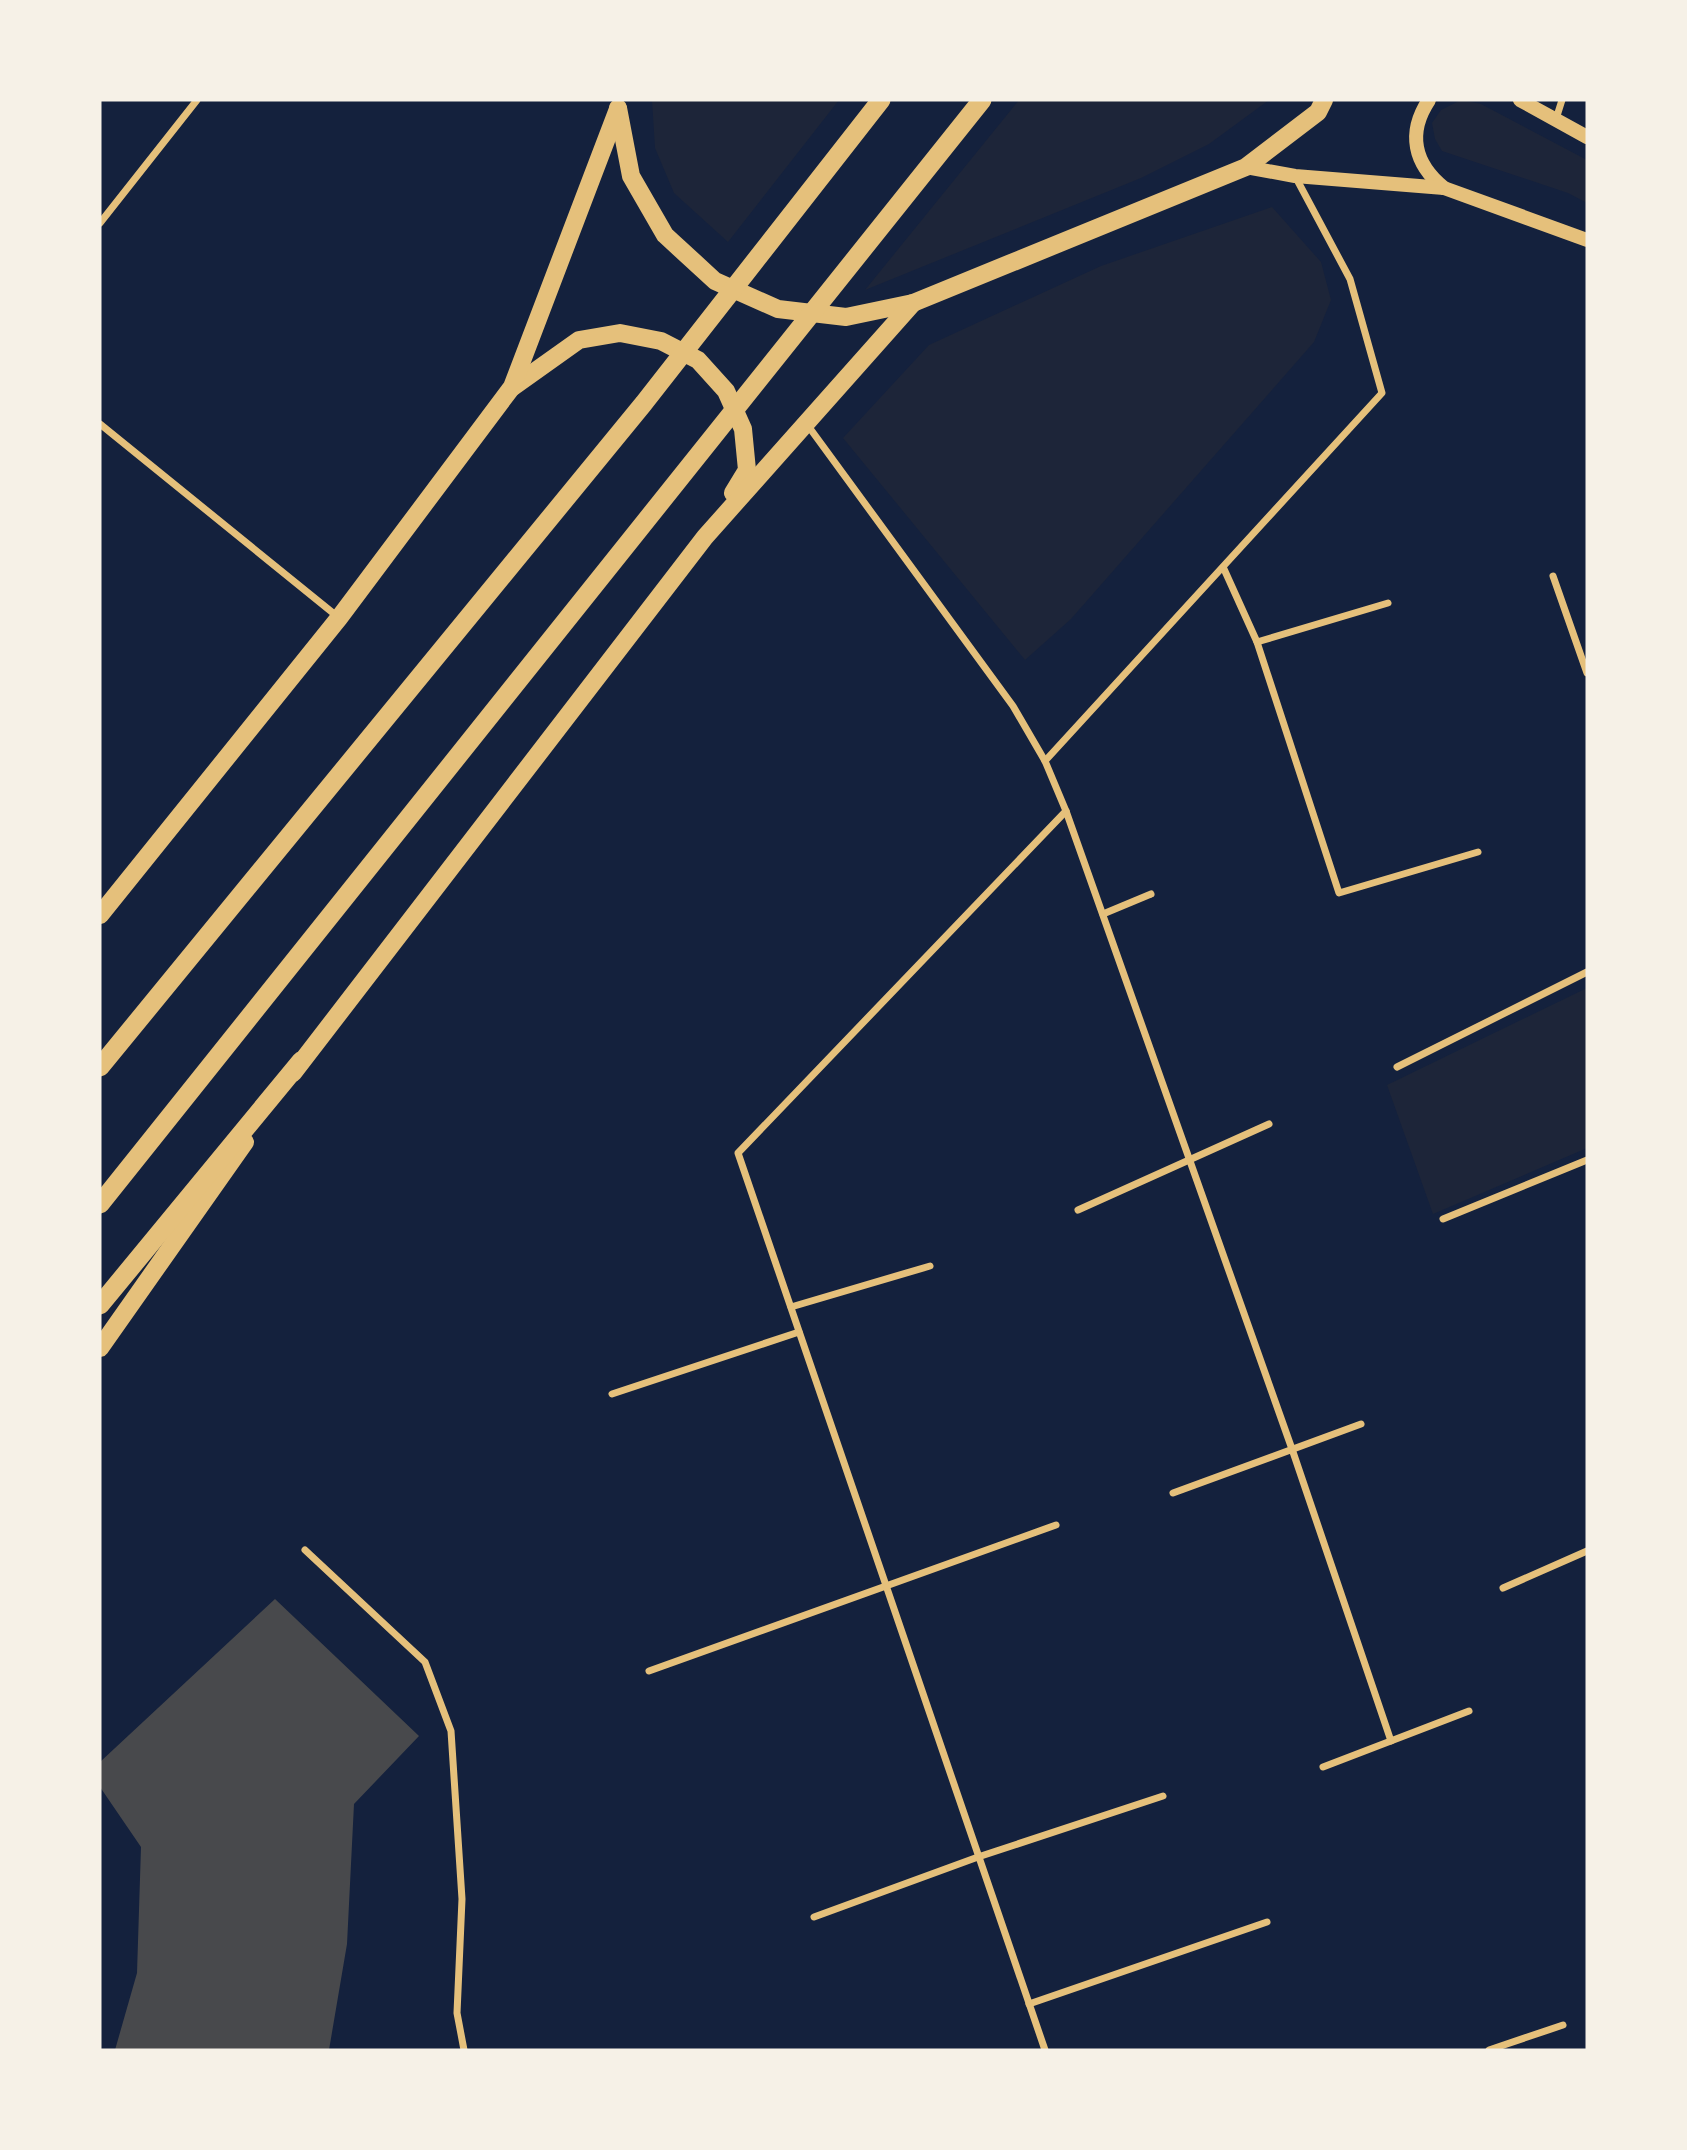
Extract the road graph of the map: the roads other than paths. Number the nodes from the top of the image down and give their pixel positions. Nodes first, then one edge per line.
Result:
1 (197, 100) edge
2 (881, 100) edge
3 (982, 100) edge
4 (1324, 100) edge
5 (1429, 100) edge
6 (1520, 100) edge
7 (1562, 100) edge
8 (618, 104) edge
9 (1555, 120) junction
10 (1587, 137) edge
11 (1246, 167) junction
12 (1295, 176) junction
13 (1444, 188) junction
14 (100, 223) edge
15 (1587, 240) edge
16 (913, 303) junction
17 (512, 387) junction
18 (806, 423) junction
19 (100, 424) edge
20 (705, 537) junction
21 (1224, 569) junction
22 (1553, 576) dead end
23 (1388, 603) dead end
24 (339, 618) junction
25 (1257, 642) junction
26 (1587, 673) edge
27 (1045, 761) junction
28 (1066, 811) junction
29 (1478, 852) dead end
30 (1151, 894) dead end
31 (1103, 914) junction
32 (100, 915) edge
33 (1587, 971) edge
34 (301, 1061) junction
35 (100, 1067) edge
36 (1397, 1067) dead end
37 (1269, 1124) dead end
38 (1190, 1159) junction
39 (1587, 1160) edge
40 (100, 1204) edge
41 (1078, 1210) dead end
42 (1443, 1219) dead end
43 (930, 1266) dead end
44 (100, 1305) edge
45 (791, 1307) junction
46 (799, 1332) junction
47 (100, 1348) edge
48 (612, 1394) dead end
49 (1361, 1424) dead end
50 (1292, 1448) junction
51 (1172, 1493) dead end
52 (1056, 1525) dead end
53 (305, 1550) dead end
54 (1587, 1551) edge
55 (886, 1585) junction
56 (1503, 1588) dead end
57 (649, 1671) dead end
58 (1469, 1712) dead end
59 (1391, 1741) junction
60 (1324, 1767) dead end
61 (1163, 1796) dead end
62 (978, 1857) junction
63 (814, 1917) dead end
64 (1266, 1922) dead end
65 (1029, 2004) junction
66 (1563, 2025) dead end
67 (464, 2050) edge
68 (1045, 2050) edge
69 (1489, 2050) edge

1 - 14 street
2 - 35 highway
3 - 40 highway
4 - 11 main road
5 - 13 main road
6 - 9 main road
7 - 9 street
8 - 16 main road
8 - 17 main road
9 - 10 main road
11 - 12 main road
11 - 16 main road
12 - 13 main road
12 - 21 street
13 - 15 main road
16 - 18 main road
17 - 20 main road
17 - 24 main road
18 - 20 main road
18 - 27 street
19 - 24 street
20 - 34 main road
21 - 25 street
21 - 27 street
22 - 26 street
23 - 25 street
24 - 32 main road
25 - 29 street
27 - 28 street
28 - 31 street
28 - 45 street
30 - 31 street
31 - 38 street
33 - 36 street
34 - 44 highway
34 - 47 main road
37 - 38 street
38 - 41 street
38 - 50 street
39 - 42 street
43 - 45 street
45 - 46 street
46 - 48 street
46 - 55 street
49 - 50 street
50 - 51 street
50 - 59 street
52 - 55 street
53 - 67 street
54 - 56 street
55 - 57 street
55 - 62 street
58 - 59 street
59 - 60 street
61 - 62 street
62 - 63 street
62 - 65 street
64 - 65 street
65 - 68 street
66 - 69 street

